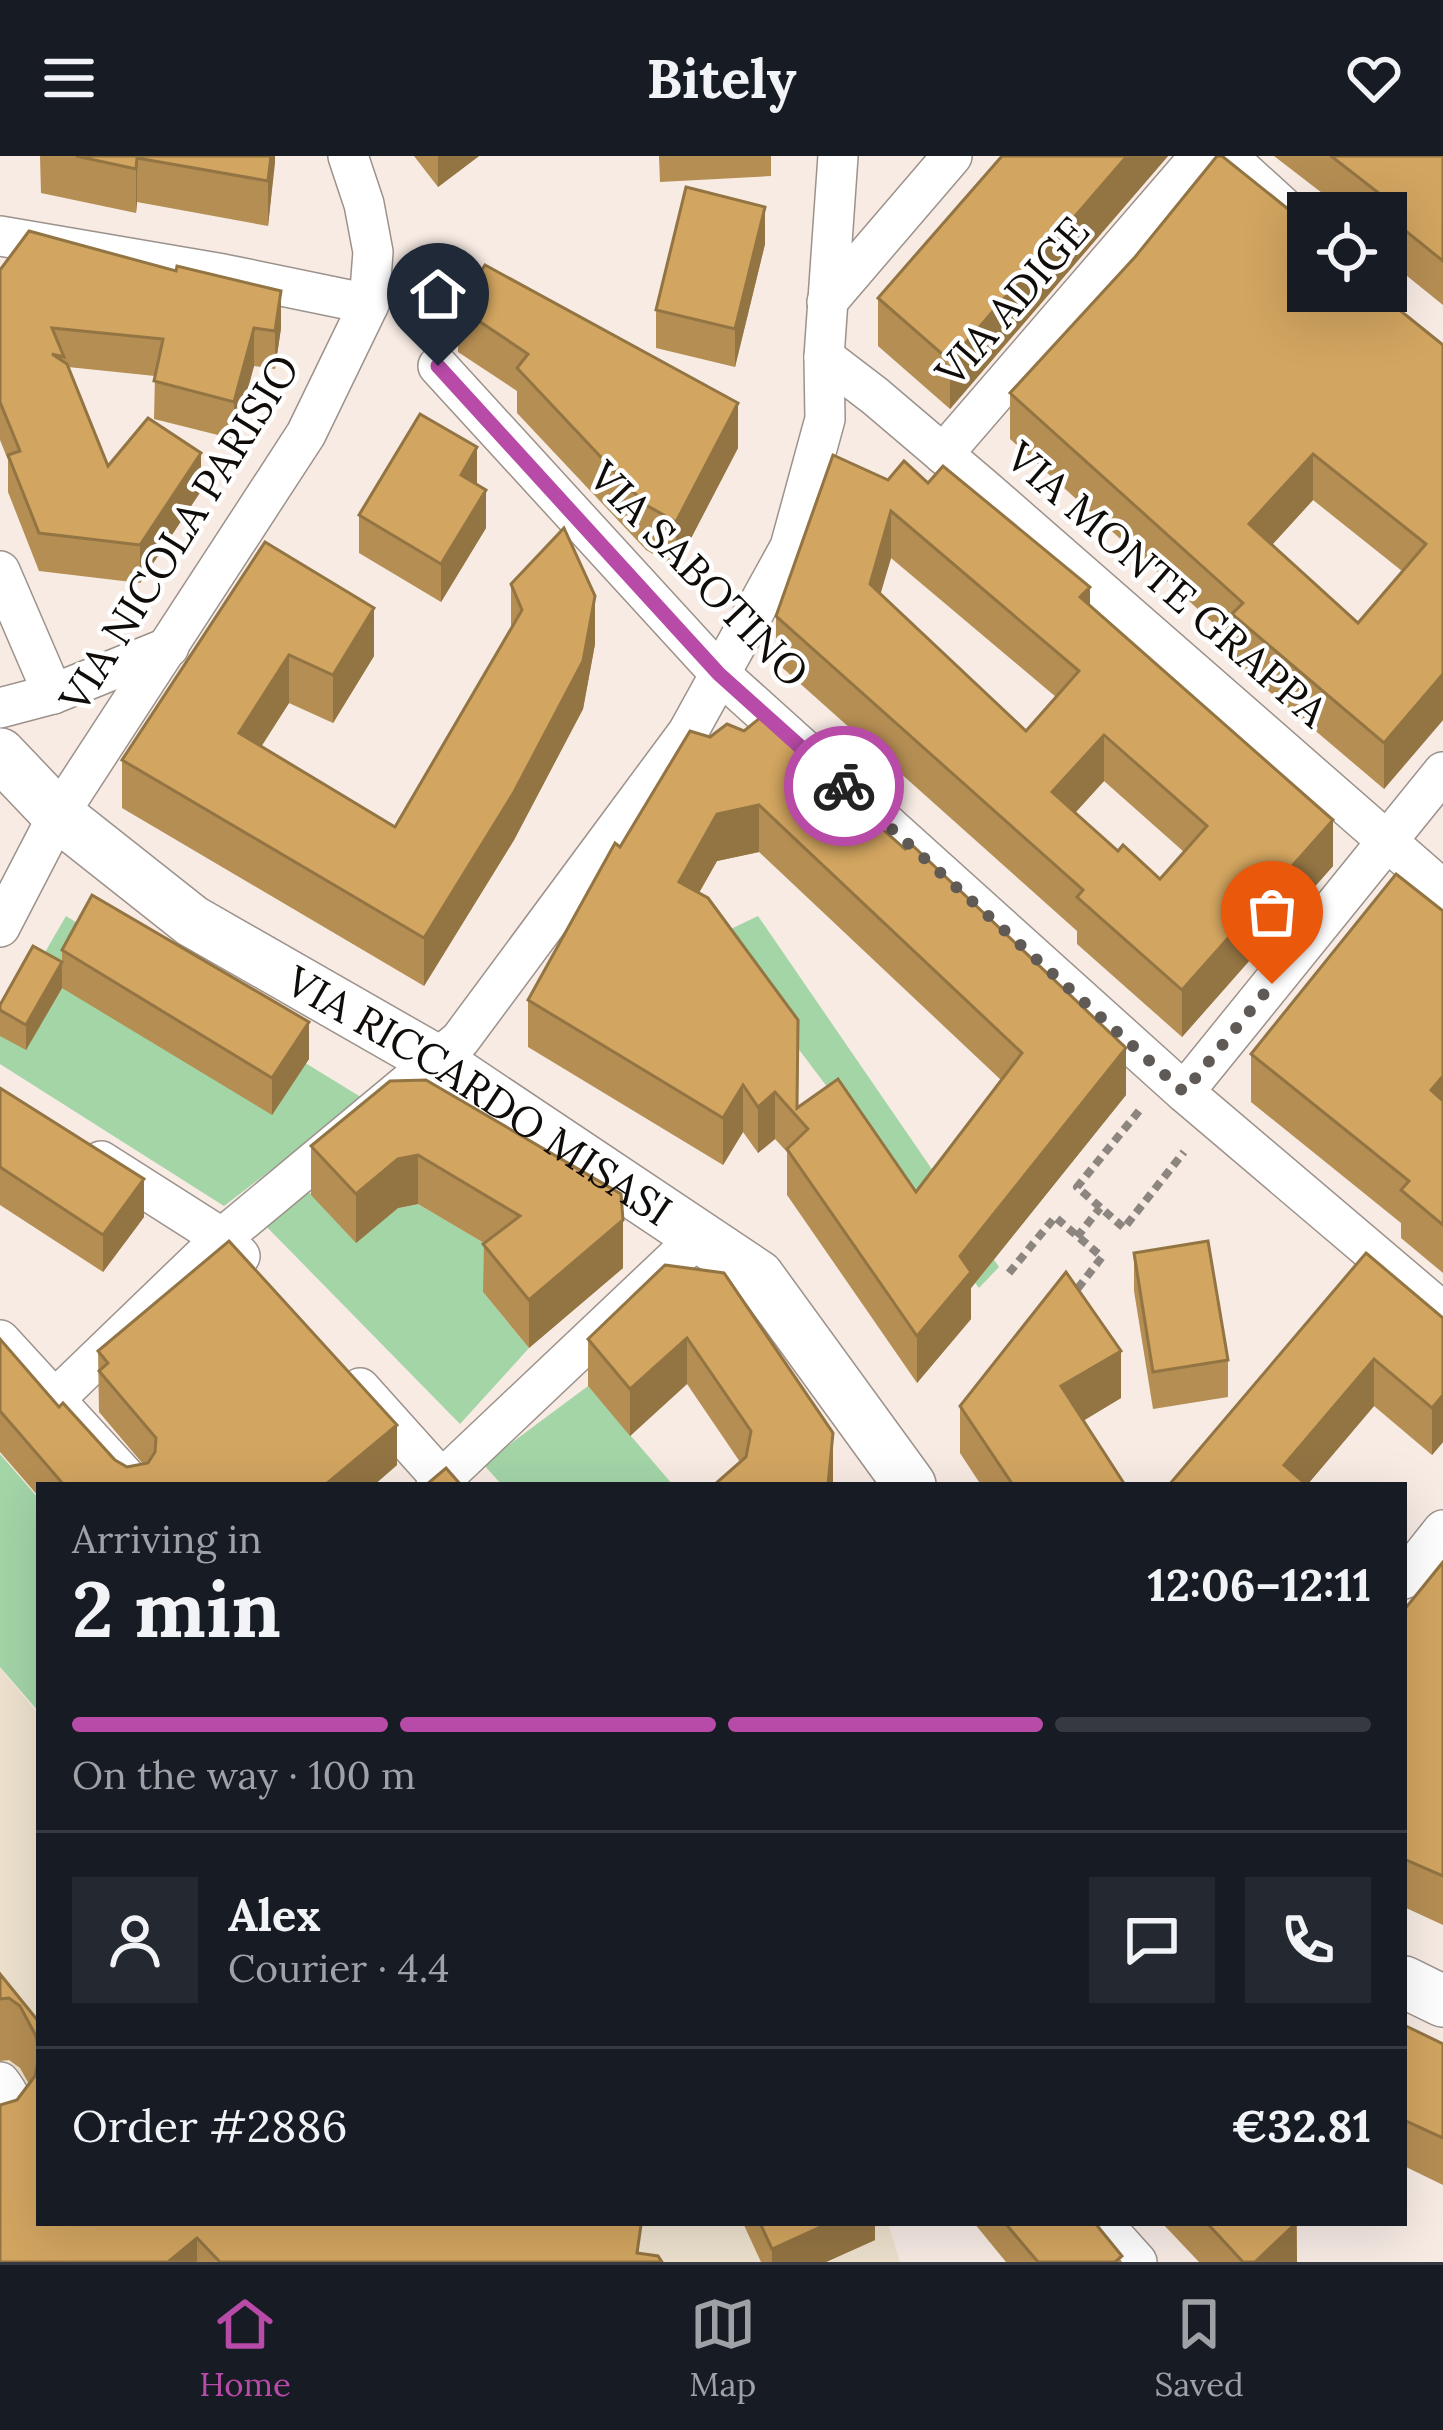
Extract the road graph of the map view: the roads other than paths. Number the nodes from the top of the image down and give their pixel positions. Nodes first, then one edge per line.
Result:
1 (348, 156) edge
2 (838, 156) edge
3 (952, 156) edge
4 (1200, 156) edge
5 (1227, 156) edge
6 (1287, 211) edge
7 (0, 236) edge
8 (827, 302) junction
9 (369, 304) junction
10 (824, 357) junction
11 (438, 366) dead end
12 (944, 454) junction
13 (0, 571) edge
14 (169, 647) junction
15 (719, 674) junction
16 (53, 694) junction
17 (0, 707) edge
18 (0, 754) edge
19 (1443, 772) edge
20 (58, 815) junction
21 (1388, 841) junction
22 (1443, 890) edge
23 (0, 927) edge
24 (447, 1050) junction
25 (1184, 1092) junction
26 (61, 1135) edge
27 (698, 1237) junction
28 (222, 1238) junction
29 (271, 1290) edge
30 (1443, 1312) edge
31 (0, 1340) edge
32 (335, 1361) edge
33 (55, 1399) junction
34 (130, 1482) edge
35 (441, 1482) edge
36 (443, 1482) edge
37 (908, 1482) edge
38 (1443, 1530) edge
39 (1407, 1575) edge
40 (1407, 1983) edge
41 (1443, 2001) edge
42 (0, 2082) edge
43 (0, 2145) edge
44 (1105, 2226) edge
45 (1137, 2262) edge

1 - 9 street, VIA NICOLA PARISIO
2 - 8 street
3 - 8 street
4 - 12 street, VIA ADIGE
5 - 6 street
7 - 9 street
8 - 10 street
9 - 14 street, VIA NICOLA PARISIO
10 - 12 street, VIA MONTE GRAPPA
10 - 15 street
11 - 15 street, VIA SABOTINO
12 - 21 street, VIA MONTE GRAPPA
13 - 16 street
14 - 16 street
14 - 20 street, VIA NICOLA PARISIO
15 - 24 street
15 - 25 street, VIA SABOTINO
16 - 17 street
18 - 20 main road, VIA RICCARDO MISASI
19 - 21 street
20 - 23 street, VIA NICOLA PARISIO
20 - 24 main road, VIA RICCARDO MISASI
21 - 22 street, VIA MONTE GRAPPA
21 - 25 street
24 - 27 main road, VIA RICCARDO MISASI
24 - 28 street
25 - 30 street, VIA SABOTINO
26 - 28 street
27 - 36 street
27 - 37 main road, VIA RICCARDO MISASI
28 - 29 street
28 - 33 street
31 - 33 street
32 - 35 street
33 - 34 street
38 - 39 street
40 - 41 main road
42 - 43 street
44 - 45 street

